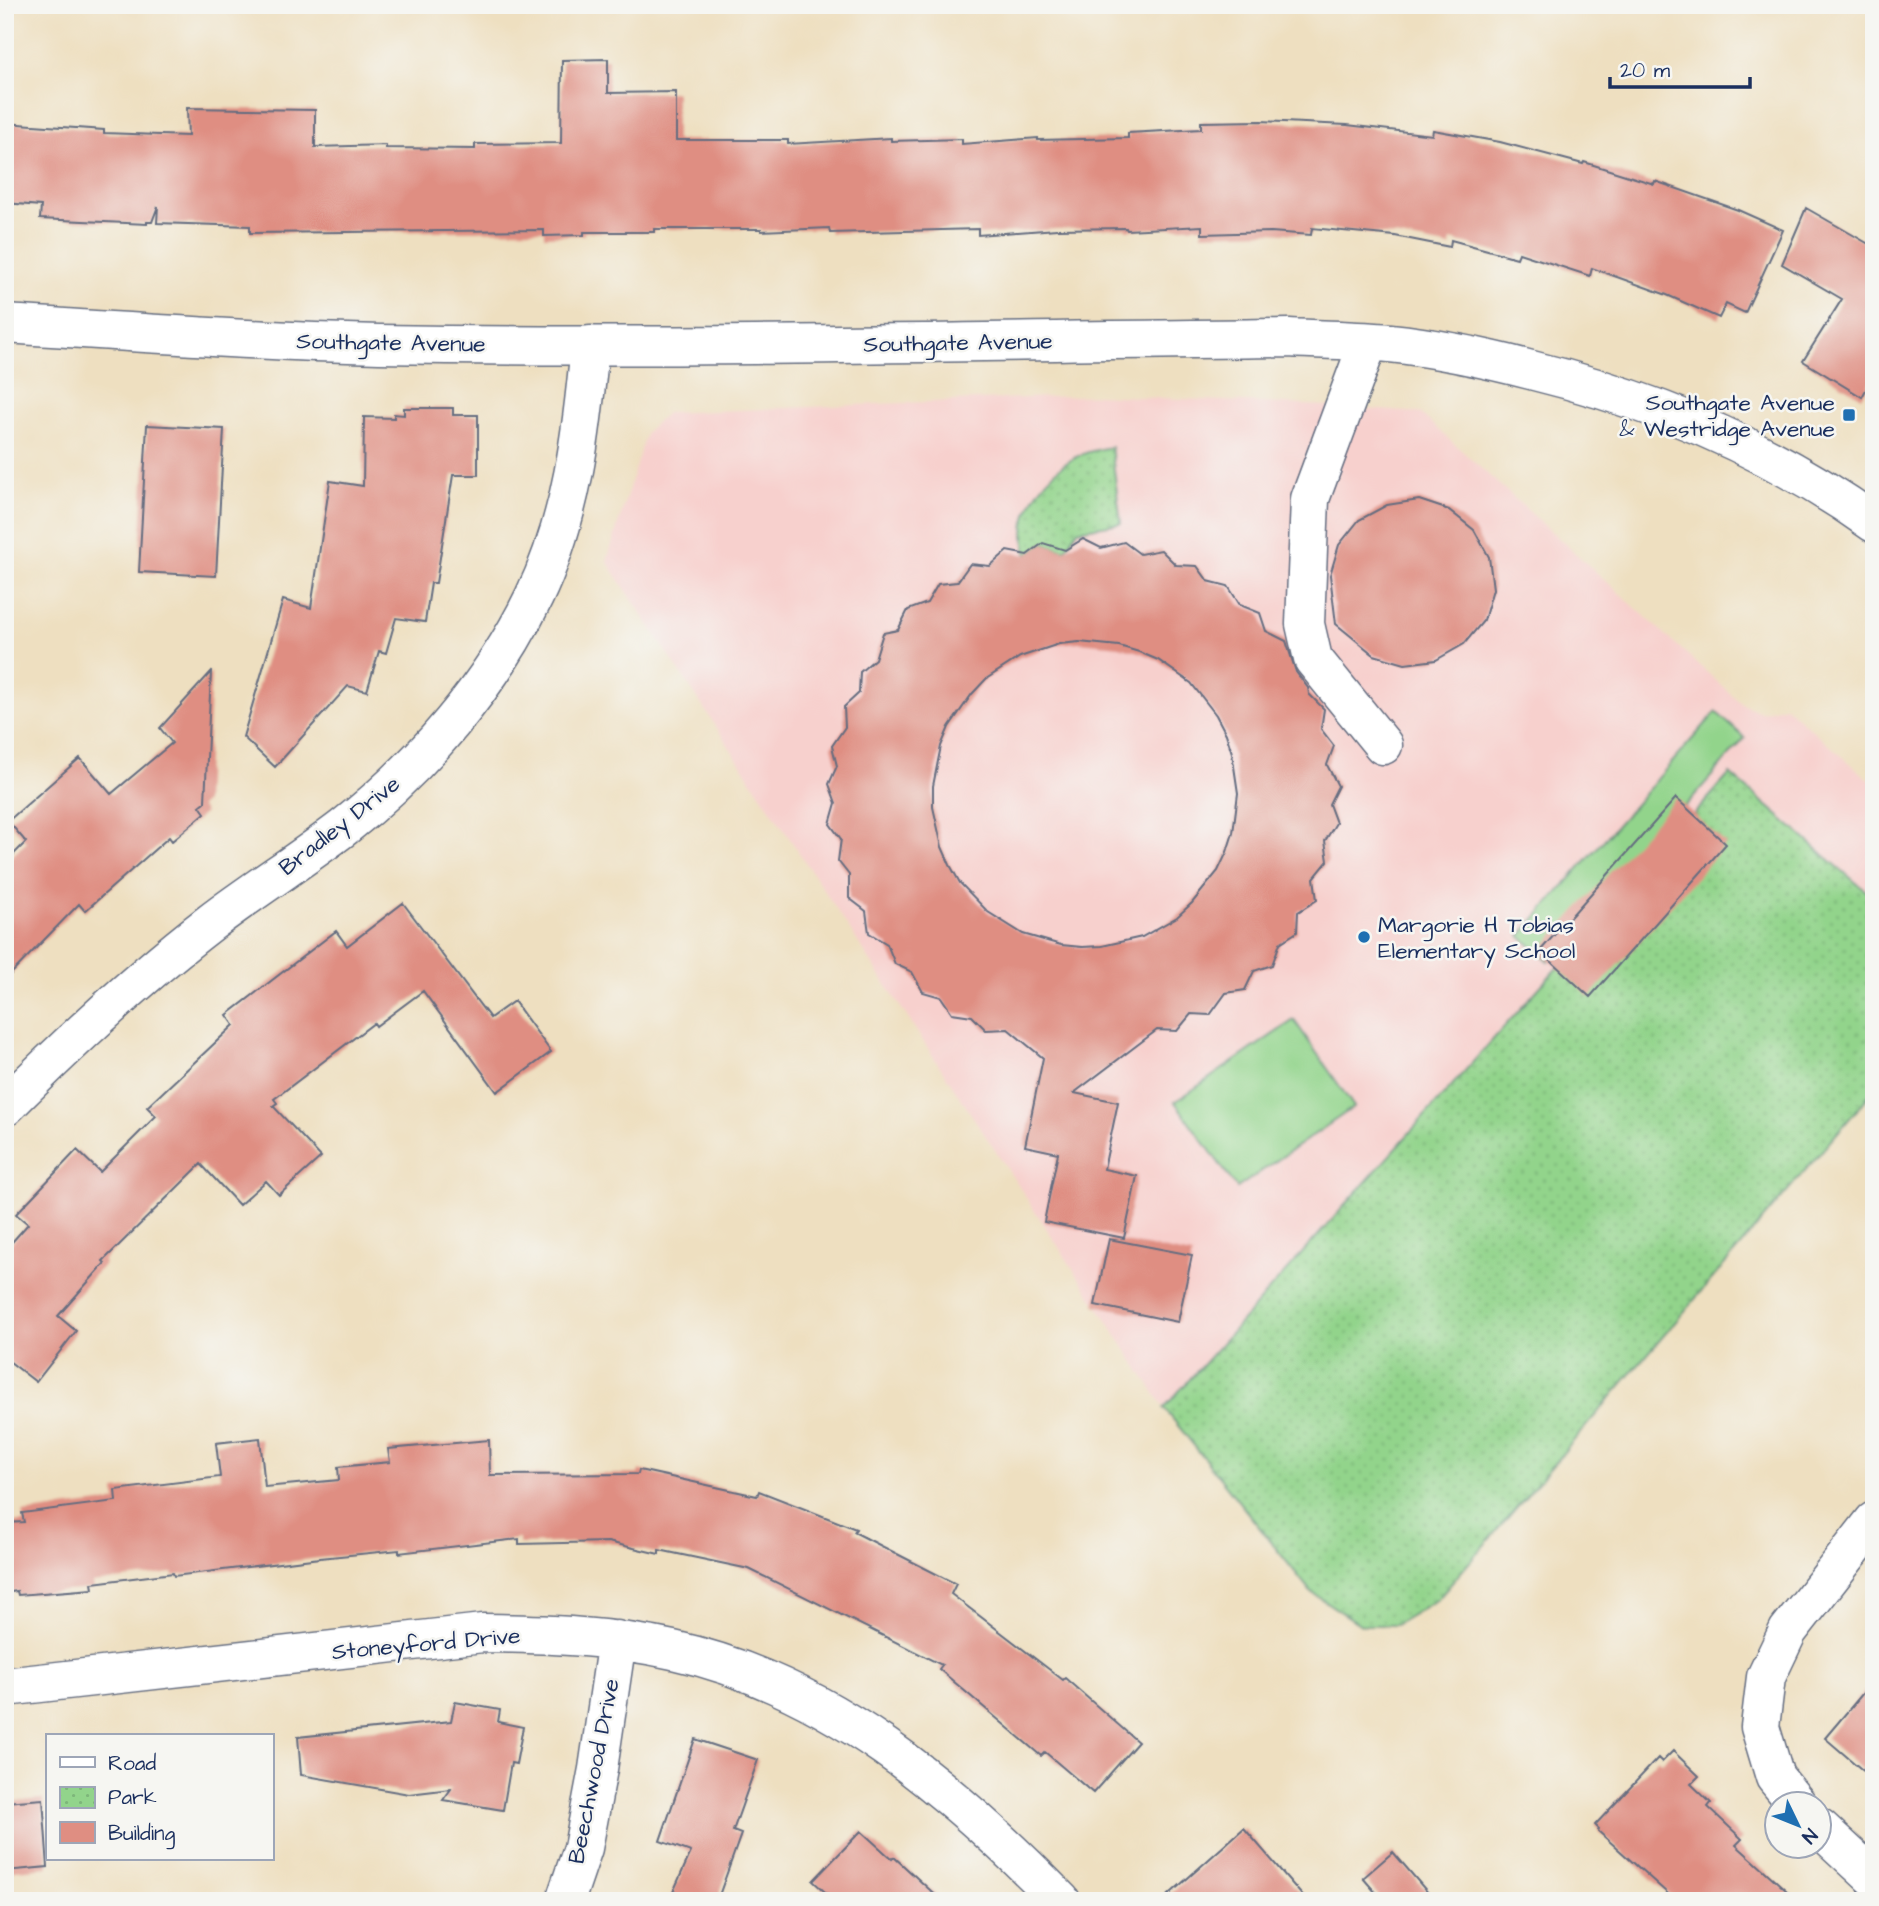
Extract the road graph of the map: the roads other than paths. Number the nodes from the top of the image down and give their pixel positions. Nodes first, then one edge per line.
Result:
1 (5, 324) edge
2 (1368, 342) junction
3 (590, 345) junction
4 (1874, 523) edge
5 (1383, 745) dead end
6 (5, 1107) edge
7 (1874, 1521) edge
8 (617, 1640) junction
9 (5, 1687) edge
10 (1786, 1790) edge
11 (1834, 1842) edge
12 (1874, 1878) edge
13 (565, 1901) edge
14 (1061, 1901) edge

1 - 3 street, Southgate Avenue
2 - 3 street, Southgate Avenue
2 - 4 street, Southgate Avenue
2 - 5 street
3 - 6 street, Bradley Drive
7 - 10 street
8 - 9 street, Stoneyford Drive
8 - 13 street, Beechwood Drive
8 - 14 street, Stoneyford Drive
11 - 12 street

